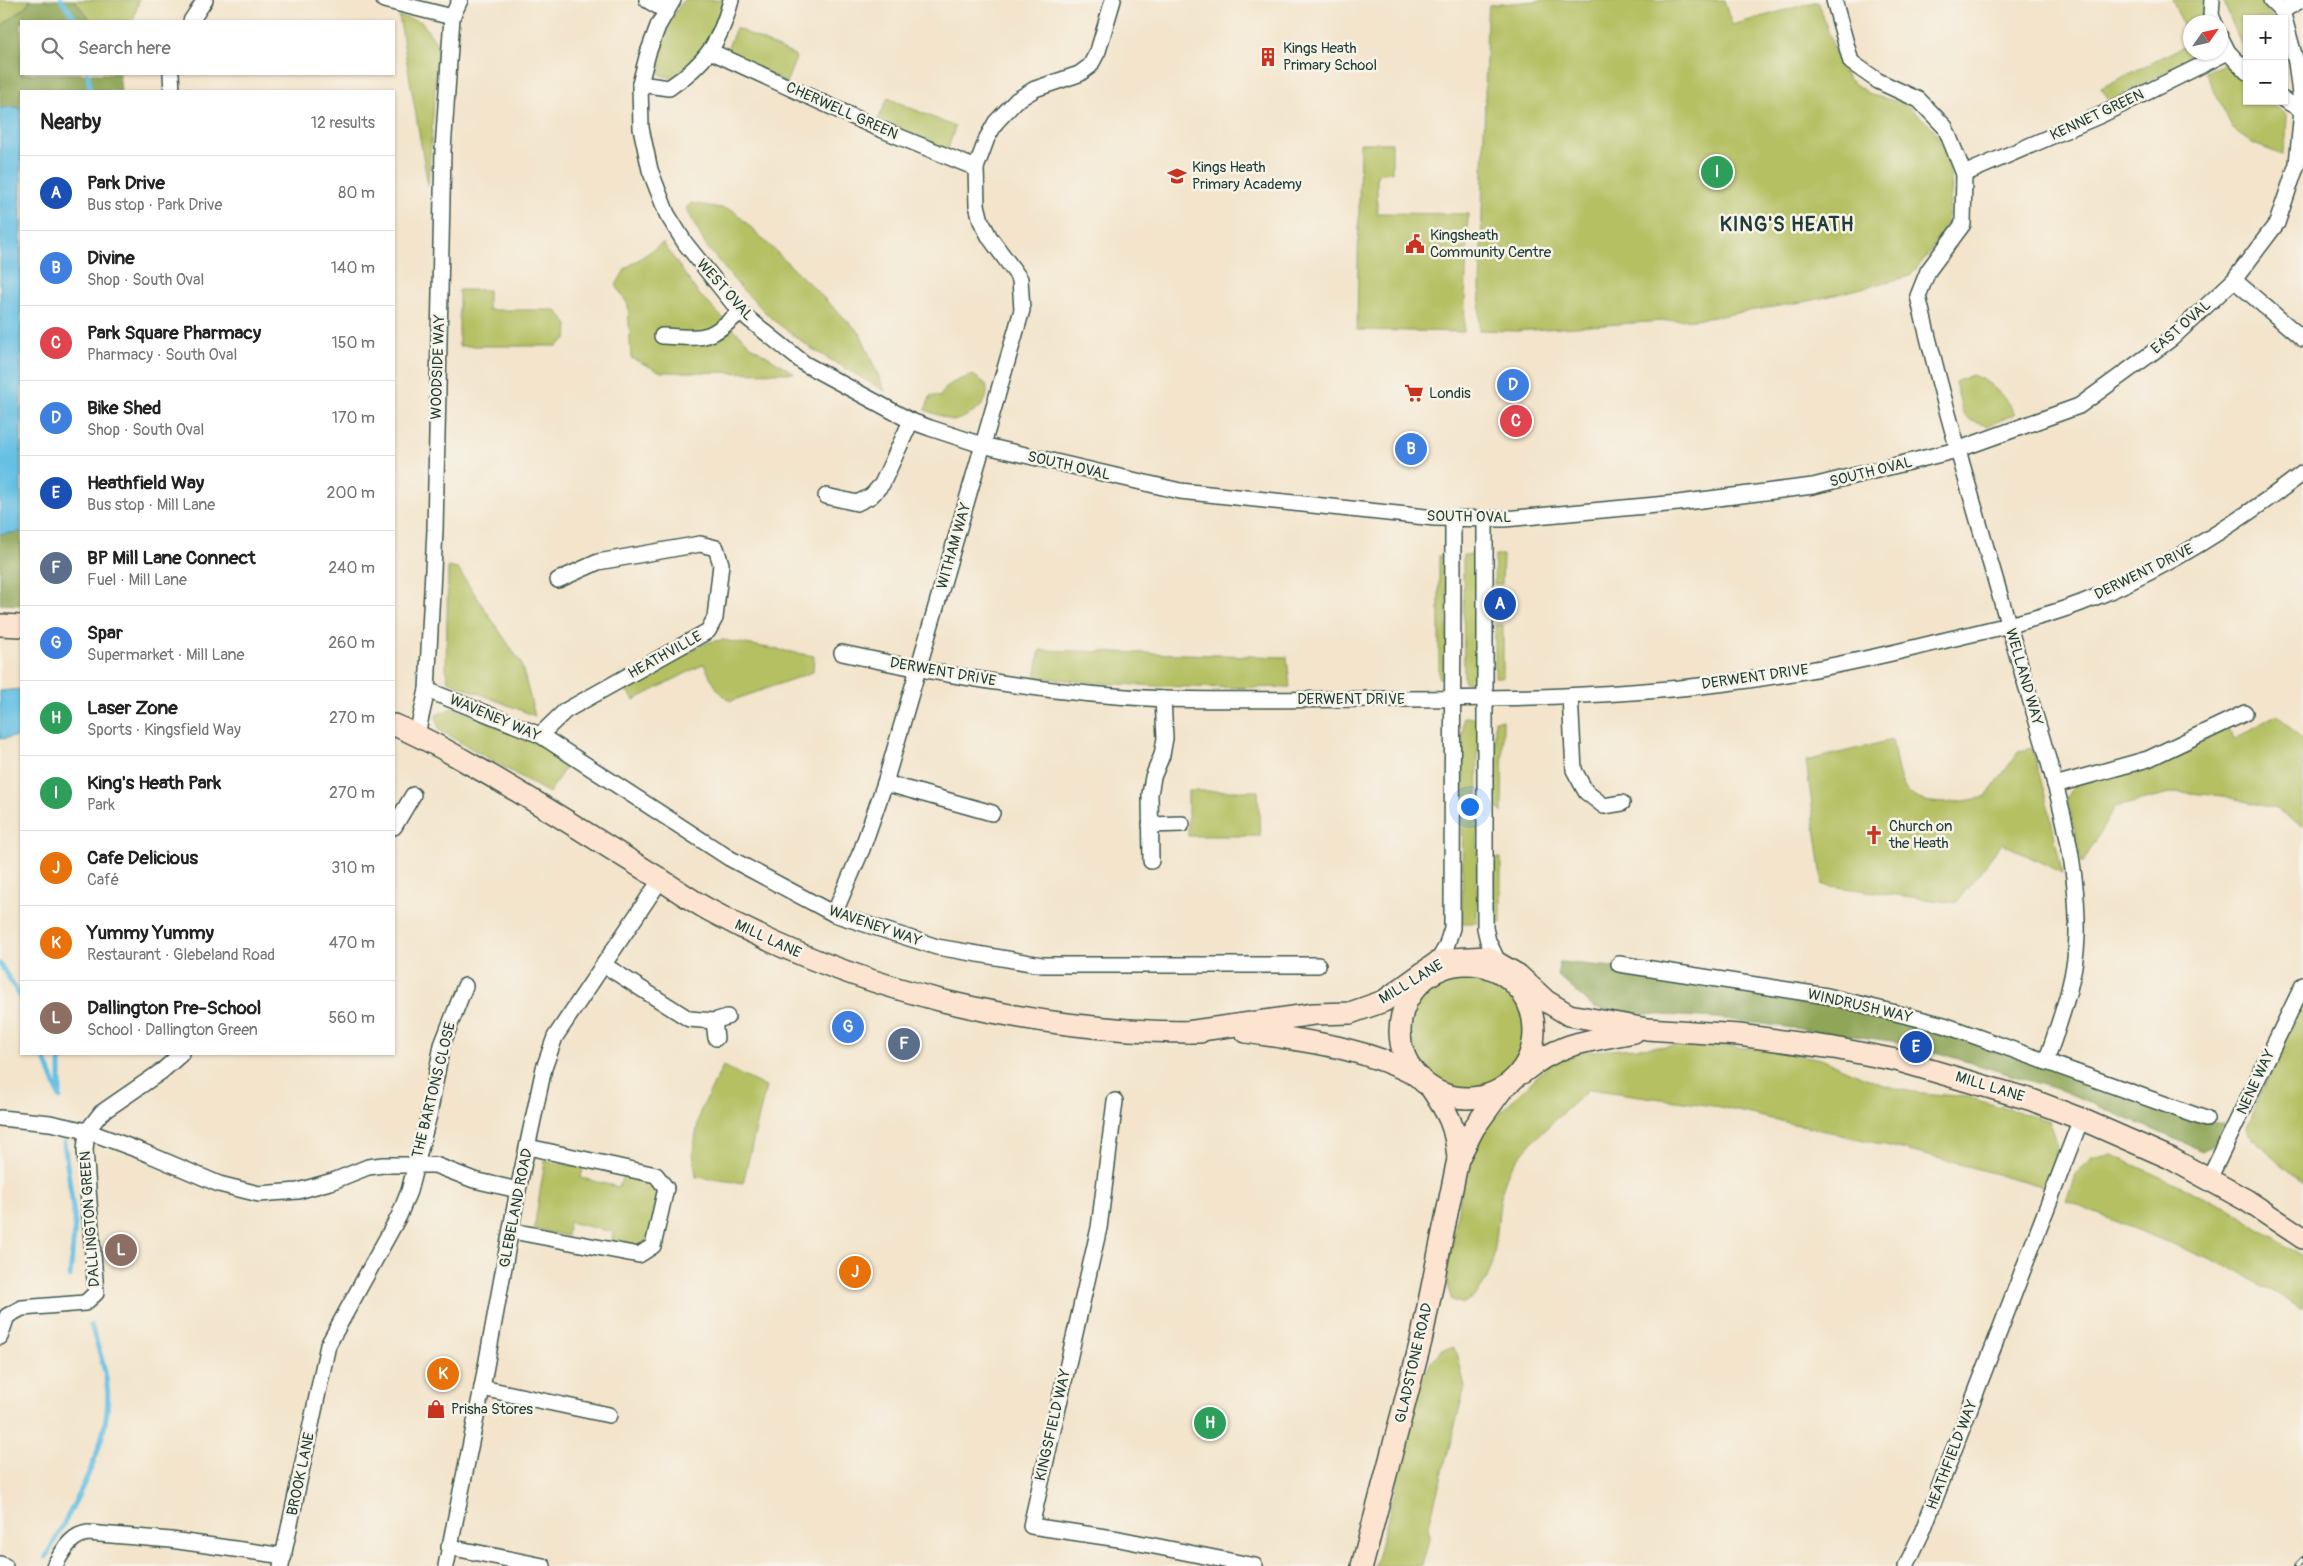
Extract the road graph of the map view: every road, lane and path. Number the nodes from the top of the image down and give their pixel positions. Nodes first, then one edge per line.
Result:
1 (205, 0) edge
2 (384, 0) edge
3 (460, 0) edge
4 (647, 0) edge
5 (731, 0) edge
6 (1113, 0) edge
7 (1834, 0) edge
8 (2212, 0) edge
9 (2271, 0) edge
10 (2302, 0) edge
11 (669, 5) edge
12 (2282, 11) junction
13 (2211, 15) edge
14 (452, 17) junction
15 (192, 20) edge
16 (710, 51) junction
17 (2228, 52) edge
18 (2212, 60) edge
19 (2243, 68) edge
20 (171, 75) edge
21 (640, 84) junction
22 (172, 90) edge
23 (2288, 102) edge
24 (2302, 110) junction
25 (976, 168) junction
26 (1964, 174) junction
27 (2234, 280) junction
28 (740, 312) junction
29 (662, 336) dead end
30 (2303, 339) edge
31 (911, 421) junction
32 (982, 445) junction
33 (1957, 450) junction
34 (2303, 473) edge
35 (826, 496) dead end
36 (1453, 518) junction
37 (1485, 519) junction
38 (558, 580) dead end
39 (0, 625) edge
40 (2009, 625) junction
41 (20, 626) edge
42 (842, 653) dead end
43 (919, 668) junction
44 (427, 690) junction
45 (1570, 696) junction
46 (1163, 699) junction
47 (1454, 699) junction
48 (1484, 699) junction
49 (2245, 713) dead end
50 (395, 725) edge
51 (417, 734) junction
52 (540, 736) junction
53 (885, 783) junction
54 (2055, 785) junction
55 (413, 795) dead end
56 (1622, 803) dead end
57 (992, 813) dead end
58 (1182, 824) dead end
59 (395, 825) edge
60 (1150, 825) junction
61 (1151, 861) dead end
62 (661, 880) junction
63 (834, 914) junction
64 (1438, 962) junction
65 (604, 964) junction
66 (1619, 964) dead end
67 (1318, 965) dead end
68 (1502, 970) junction
69 (1419, 985) junction
70 (2303, 985) edge
71 (465, 986) dead end
72 (1647, 1029) junction
73 (1187, 1032) junction
74 (1246, 1032) junction
75 (716, 1038) dead end
76 (180, 1055) edge
77 (2046, 1062) junction
78 (1425, 1082) junction
79 (1510, 1082) junction
80 (1115, 1101) dead end
81 (0, 1118) edge
82 (2081, 1119) junction
83 (2206, 1119) dead end
84 (86, 1131) junction
85 (528, 1147) junction
86 (1458, 1158) junction
87 (414, 1166) junction
88 (2209, 1178) junction
89 (518, 1190) junction
90 (512, 1231) junction
91 (2303, 1238) edge
92 (0, 1336) edge
93 (482, 1388) junction
94 (609, 1415) dead end
95 (449, 1548) junction
96 (282, 1561) edge
97 (0, 1564) edge
98 (5, 1566) edge
99 (54, 1566) edge
100 (446, 1566) edge
101 (543, 1566) edge
102 (1254, 1566) edge
103 (1362, 1566) edge
104 (1906, 1566) edge

1 - 15 street
2 - 14 street
3 - 14 street, WOODSIDE WAY
4 - 11 street
5 - 16 street
6 - 25 street
7 - 26 street
8 - 13 street
9 - 12 street, EAST OVAL
10 - 12 street
11 - 21 street, WEST OVAL
12 - 24 street, EAST OVAL
14 - 44 street, WOODSIDE WAY
16 - 21 street
16 - 25 street, CHERWELL GREEN
17 - 19 street
18 - 26 street, KENNET GREEN
20 - 22 street
21 - 28 street, WEST OVAL
23 - 24 street
24 - 27 street, EAST OVAL
25 - 32 street, WITHAM WAY
26 - 33 street, WELLAND WAY
27 - 30 street
27 - 33 street, EAST OVAL
28 - 29 street
28 - 31 street, WEST OVAL
31 - 32 street, WEST OVAL
31 - 35 street
32 - 36 street, SOUTH OVAL
32 - 43 street, WITHAM WAY
33 - 37 street, SOUTH OVAL
33 - 40 street, WELLAND WAY
34 - 40 street, DERWENT DRIVE
36 - 37 street, SOUTH OVAL
36 - 47 street
37 - 48 street
38 - 52 street, HEATHVILLE
39 - 41 street
40 - 45 street, DERWENT DRIVE
40 - 54 street, WELLAND WAY
42 - 43 street, DERWENT DRIVE
43 - 46 street, DERWENT DRIVE
43 - 53 street, WITHAM WAY
44 - 51 street, WOODSIDE WAY
44 - 52 street, WAVENEY WAY
45 - 48 street, DERWENT DRIVE
45 - 56 street
46 - 47 street, DERWENT DRIVE
46 - 60 street
47 - 48 street, DERWENT DRIVE
47 - 64 street
48 - 68 street
49 - 54 street
50 - 51 street, MILL LANE
51 - 62 street, MILL LANE
52 - 63 street, WAVENEY WAY
53 - 57 street
53 - 63 street, WITHAM WAY
54 - 77 street, WELLAND WAY
55 - 59 street
58 - 60 street
60 - 61 street
62 - 65 street, GLEBELAND ROAD
62 - 73 street, MILL LANE
63 - 67 street, WAVENEY WAY
64 - 68 street, MILL LANE
64 - 69 street
64 - 73 street, MILL LANE
65 - 75 street
65 - 85 street, GLEBELAND ROAD
66 - 77 street, WINDRUSH WAY
68 - 69 street
68 - 72 street, MILL LANE
68 - 79 street
69 - 74 street, MILL LANE
69 - 78 street
70 - 88 street, NENE WAY
71 - 87 street, THE BARTONS CLOSE
72 - 79 street, MILL LANE
72 - 82 street, MILL LANE
73 - 74 street, MILL LANE
74 - 78 street, MILL LANE
76 - 84 street
77 - 83 street, WINDRUSH WAY
78 - 79 street
78 - 86 street, GLADSTONE ROAD
79 - 86 street, GLADSTONE ROAD
80 - 102 street, KINGSFIELD WAY
81 - 84 street
82 - 88 street, MILL LANE
82 - 104 street, HEATHFIELD WAY
84 - 87 street
84 - 92 street, DALLINGTON GREEN
85 - 89 street, GLEBELAND ROAD
85 - 90 street
86 - 103 street, GLADSTONE ROAD
87 - 89 street
87 - 96 street, BROOK LANE
88 - 91 street, MILL LANE
89 - 90 street, GLEBELAND ROAD
90 - 93 street, GLEBELAND ROAD
93 - 94 street
93 - 95 street, GLEBELAND ROAD
95 - 100 street, GLEBELAND ROAD
95 - 101 street
96 - 99 street, BROOK LANE
97 - 98 street

